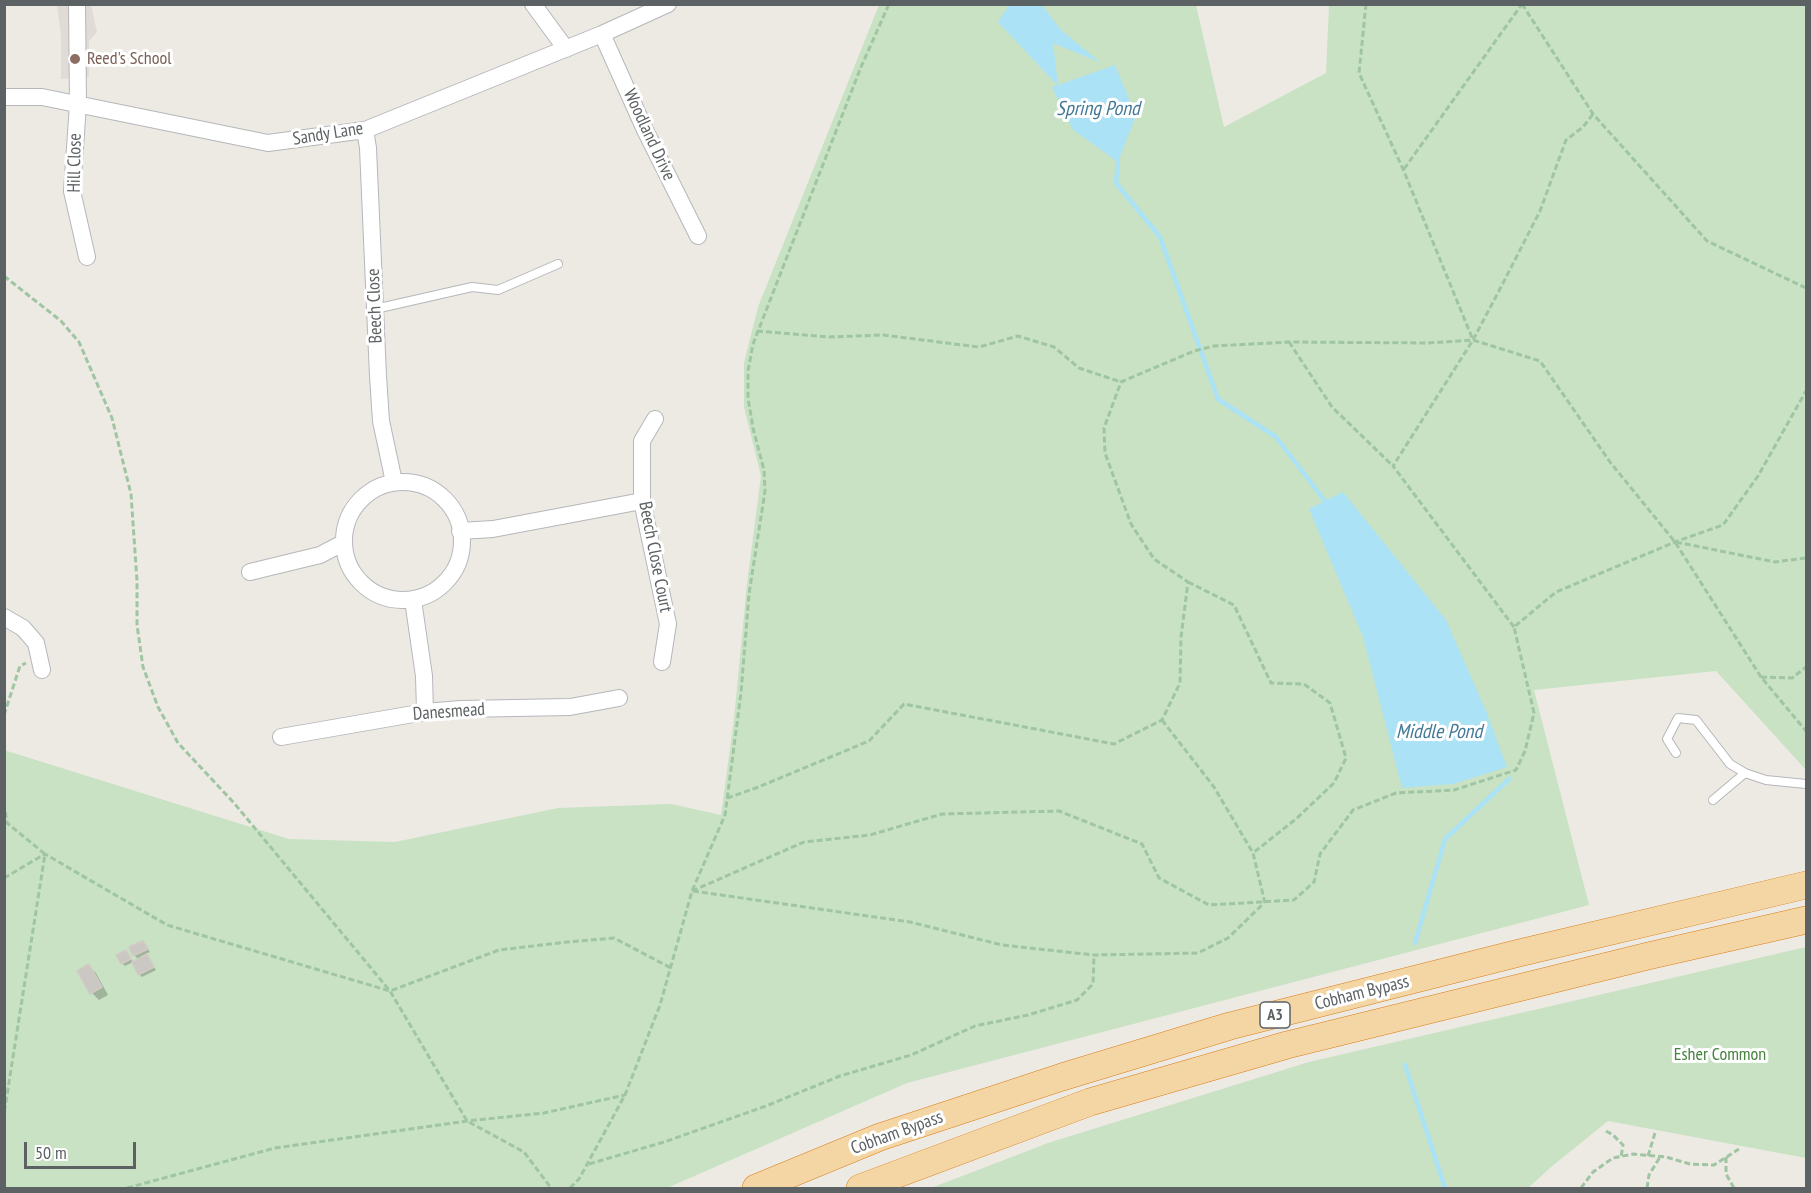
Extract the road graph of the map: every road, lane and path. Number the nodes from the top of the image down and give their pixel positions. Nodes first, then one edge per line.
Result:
1 (76, 4) edge
2 (532, 4) edge
3 (668, 4) edge
4 (889, 4) edge
5 (1366, 4) edge
6 (1522, 4) edge
7 (602, 34) junction
8 (566, 49) junction
9 (4, 97) edge
10 (78, 104) junction
11 (1593, 114) junction
12 (365, 130) junction
13 (1403, 169) junction
14 (698, 236) dead end
15 (87, 257) dead end
16 (558, 264) dead end
17 (4, 276) edge
18 (1806, 288) edge
19 (375, 309) junction
20 (757, 332) junction
21 (1473, 340) junction
22 (1289, 342) junction
23 (1121, 382) junction
24 (1806, 391) edge
25 (655, 419) dead end
26 (1393, 466) junction
27 (394, 482) junction
28 (642, 501) junction
29 (460, 531) junction
30 (1675, 542) junction
31 (343, 543) junction
32 (1806, 558) edge
33 (250, 572) dead end
34 (1188, 582) junction
35 (413, 600) junction
36 (4, 617) edge
37 (1514, 627) junction
38 (54, 645) dead end
39 (40, 660) junction
40 (662, 662) dead end
41 (1806, 666) edge
42 (1761, 676) junction
43 (619, 698) dead end
44 (425, 712) junction
45 (4, 715) edge
46 (1161, 720) junction
47 (1806, 731) edge
48 (281, 737) dead end
49 (1676, 753) dead end
50 (1745, 773) junction
51 (1806, 784) edge
52 (727, 798) junction
53 (1713, 800) dead end
54 (4, 803) edge
55 (1253, 853) junction
56 (45, 854) junction
57 (4, 878) edge
58 (1806, 885) edge
59 (692, 891) junction
60 (1265, 903) junction
61 (1806, 920) edge
62 (1094, 955) junction
63 (670, 968) junction
64 (390, 991) junction
65 (625, 1095) junction
66 (4, 1114) edge
67 (467, 1120) junction
68 (1606, 1131) dead end
69 (1655, 1133) dead end
70 (1739, 1149) dead end
71 (1648, 1156) junction
72 (1621, 1157) junction
73 (1660, 1157) junction
74 (1726, 1157) junction
75 (587, 1165) junction
76 (127, 1188) edge
77 (551, 1188) edge
78 (570, 1188) edge
79 (756, 1188) edge
80 (860, 1188) edge
81 (1581, 1188) edge
82 (1647, 1188) edge
83 (1734, 1188) edge

1 - 10 street, Hill Close
2 - 8 street
3 - 7 street, Sandy Lane
4 - 20 path
5 - 13 path
6 - 11 path
6 - 13 path
7 - 8 street, Sandy Lane
7 - 14 street, Woodland Drive
8 - 12 street, Sandy Lane
9 - 10 street, Sandy Lane
10 - 12 street, Sandy Lane
10 - 15 street, Hill Close
11 - 18 path
11 - 21 path
12 - 19 street, Beech Close
13 - 21 path
16 - 19 lane
17 - 64 path
19 - 27 street, Beech Close
20 - 23 path
20 - 52 path
21 - 22 path
21 - 26 path
21 - 30 path
22 - 23 path
22 - 26 path
23 - 34 path
24 - 30 path
25 - 28 street, Beech Close Court
26 - 37 path
27 - 29 street
27 - 31 street
28 - 29 street
28 - 40 street, Beech Close Court
29 - 35 street
30 - 32 path
30 - 37 path
30 - 42 path
31 - 33 street
31 - 35 street
34 - 46 path
34 - 55 path
35 - 44 street
36 - 39 street
37 - 60 path
38 - 39 street
39 - 45 path
41 - 42 path
42 - 47 path
43 - 44 street, Danesmead
44 - 48 street, Danesmead
46 - 52 path
46 - 55 path
49 - 50 lane
50 - 51 lane
50 - 53 lane
52 - 59 path
54 - 56 path
55 - 60 path
56 - 57 path
56 - 64 path
56 - 66 path
58 - 79 highway, Cobham Bypass / A3
59 - 60 path
59 - 62 path
59 - 63 path
60 - 62 path
61 - 80 highway, Cobham Bypass / A3
62 - 75 path
63 - 64 path
63 - 65 path
64 - 67 path
65 - 67 path
65 - 75 path
67 - 76 path
67 - 77 path
68 - 72 path
69 - 71 path
70 - 74 path
71 - 72 path
71 - 73 path
72 - 81 path
73 - 74 path
73 - 82 path
74 - 83 path
75 - 78 path

